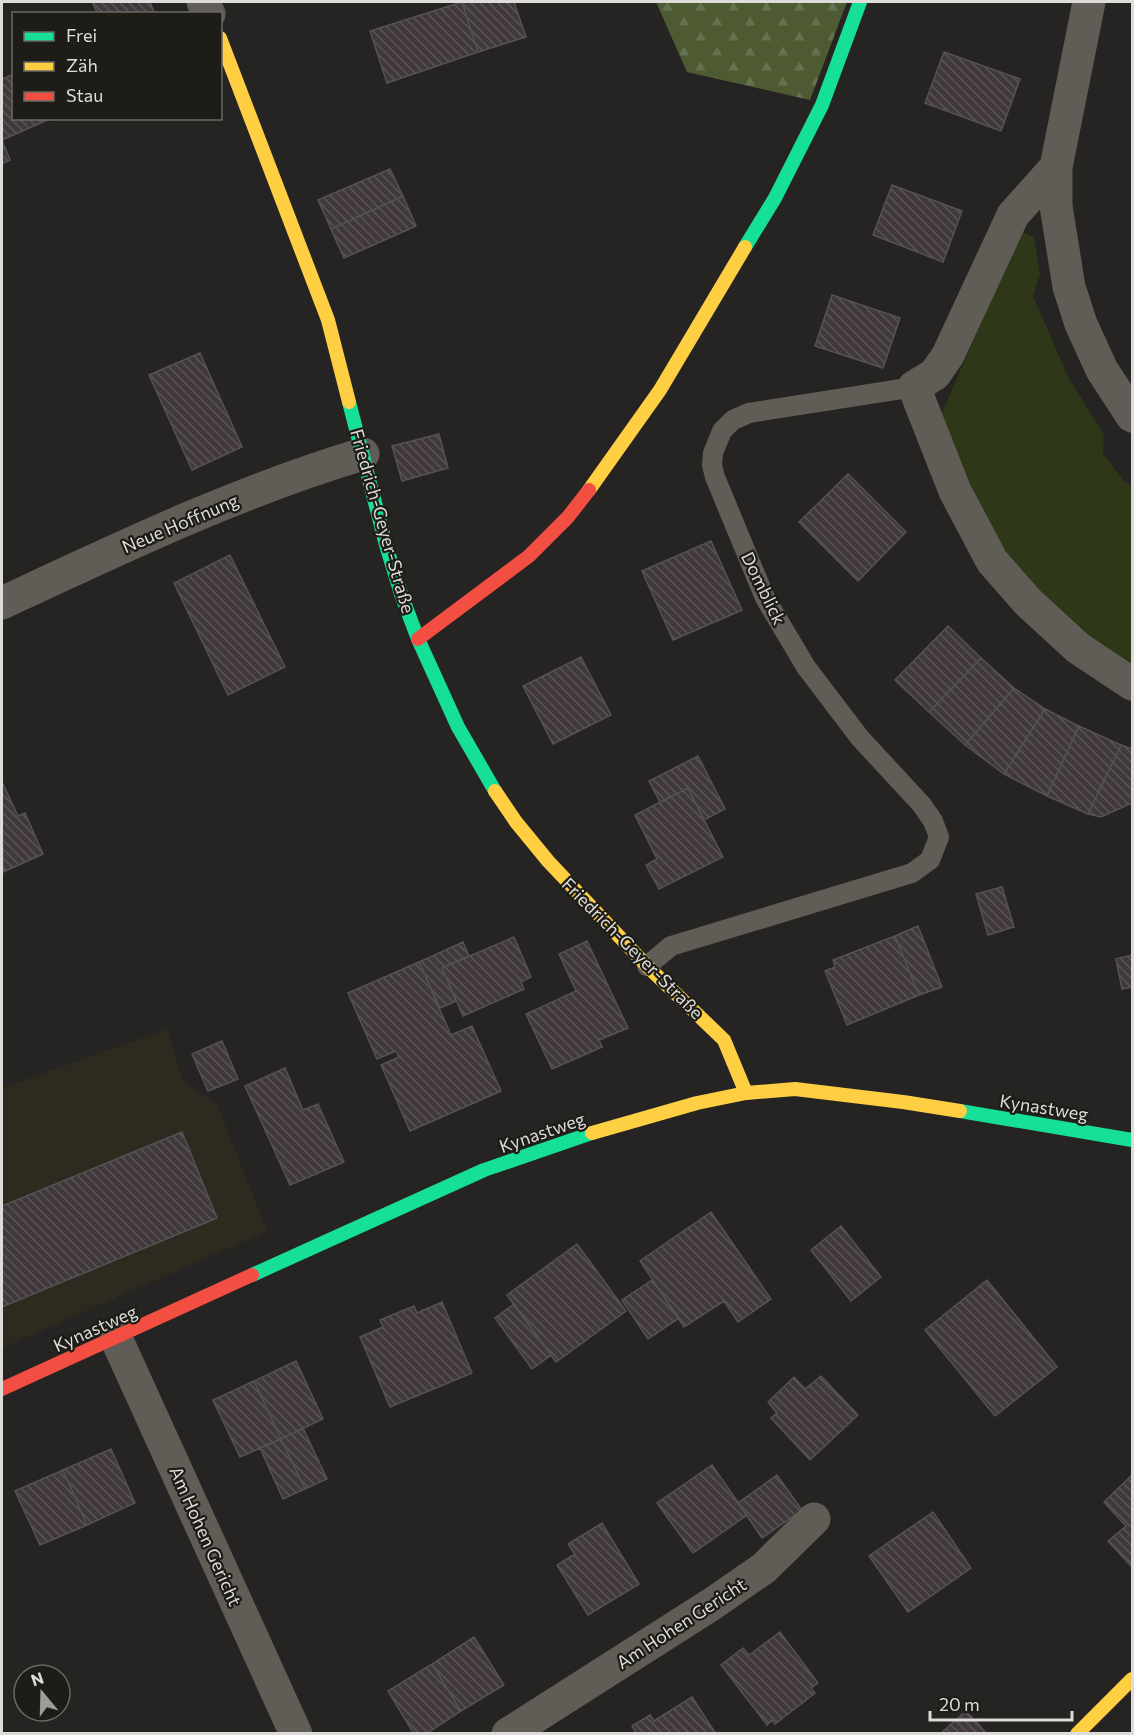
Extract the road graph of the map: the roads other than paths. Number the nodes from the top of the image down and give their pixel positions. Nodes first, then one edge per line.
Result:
1 (860, 2) edge
2 (1089, 2) edge
3 (222, 43) edge
4 (1056, 167) junction
5 (914, 387) junction
6 (1132, 416) edge
7 (363, 454) junction
8 (2, 603) edge
9 (418, 639) junction
10 (1132, 684) edge
11 (647, 966) junction
12 (746, 1093) junction
13 (1132, 1140) edge
14 (116, 1338) junction
15 (2, 1389) edge
16 (814, 1519) dead end
17 (1132, 1679) edge
18 (296, 1734) edge
19 (508, 1734) edge
20 (1077, 1734) edge

1 - 9 street
2 - 4 street
3 - 7 street, Friedrich-Geyer-Straße
4 - 5 street, Domblick
4 - 6 street
5 - 10 street
5 - 11 lane, Domblick
7 - 8 street, Neue Hoffnung
7 - 9 street, Friedrich-Geyer-Straße
9 - 11 street, Friedrich-Geyer-Straße
11 - 12 street, Friedrich-Geyer-Straße
12 - 13 street, Kynastweg
12 - 14 street, Kynastweg
14 - 15 street, Kynastweg
14 - 18 street, Am Hohen Gericht
16 - 19 street, Am Hohen Gericht
17 - 20 street

